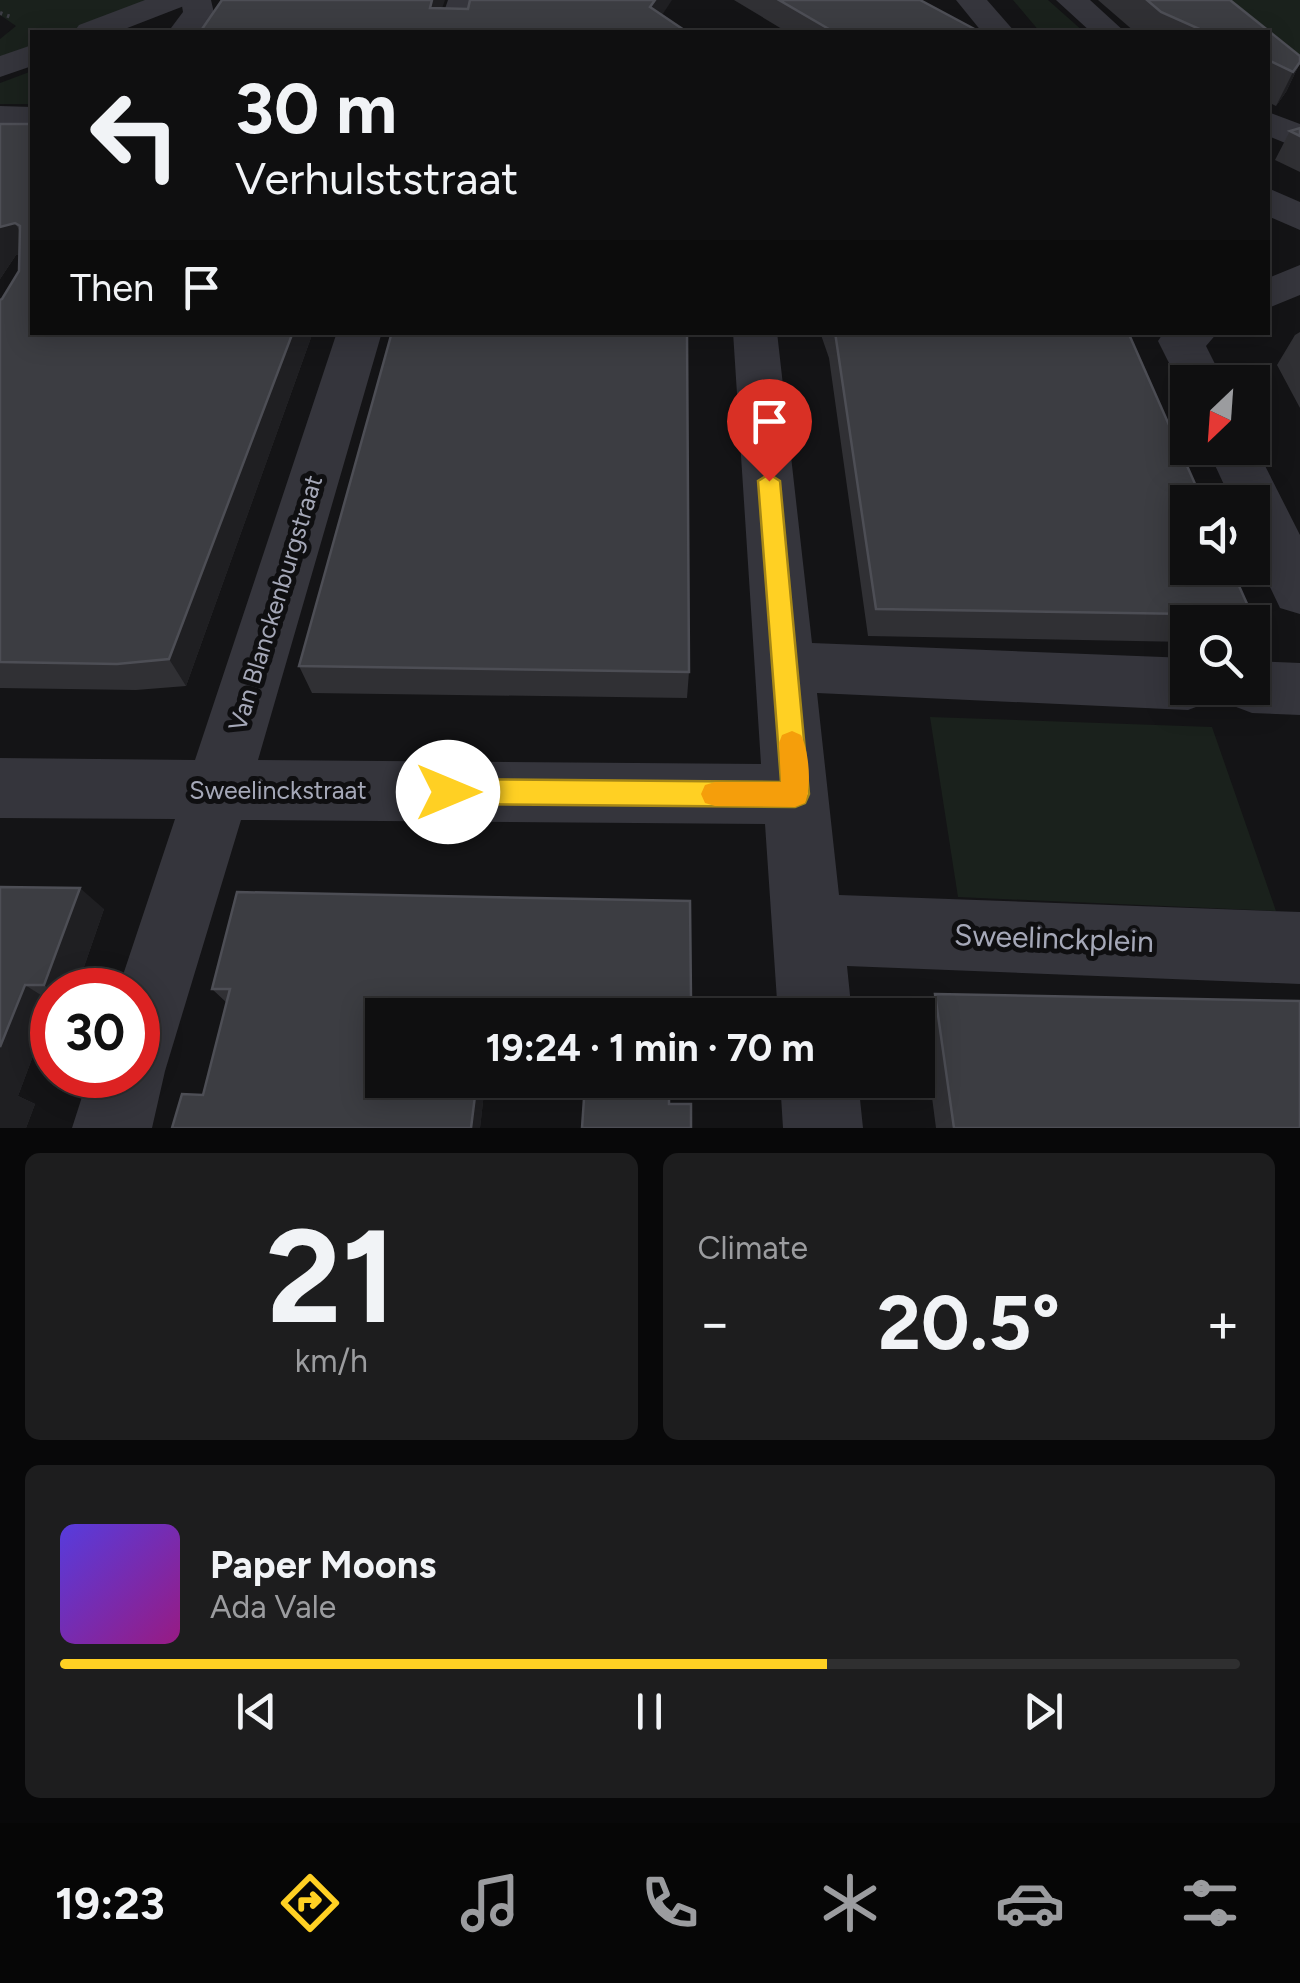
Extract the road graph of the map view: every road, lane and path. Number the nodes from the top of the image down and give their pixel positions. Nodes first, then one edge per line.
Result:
1 (463, 0) edge
2 (971, 0) edge
3 (1070, 0) edge
4 (188, 11) edge
5 (99, 30) edge
6 (455, 30) edge
7 (997, 30) edge
8 (1107, 30) edge
9 (30, 55) edge
10 (0, 67) edge
11 (0, 118) edge
12 (30, 118) edge
13 (1270, 124) edge
14 (1300, 138) edge
15 (1270, 201) edge
16 (1300, 218) edge
17 (1300, 278) edge
18 (1270, 294) edge
19 (359, 335) edge
20 (755, 335) edge
21 (1191, 335) edge
22 (1193, 365) edge
23 (1240, 465) edge
24 (1300, 592) edge
25 (786, 667) junction
26 (1170, 683) edge
27 (1270, 688) edge
28 (1300, 689) edge
29 (0, 788) edge
30 (217, 790) junction
31 (795, 794) junction
32 (809, 929) junction
33 (1300, 948) edge
34 (160, 974) edge
35 (814, 998) edge
36 (121, 1098) edge
37 (820, 1098) edge
38 (112, 1128) edge
39 (823, 1128) edge

1 - 6 street
2 - 7 street
3 - 8 street
4 - 5 street
9 - 10 street
11 - 12 street
13 - 14 street
15 - 16 street
17 - 18 street
19 - 30 street, Van Blanckenburgstraat
20 - 25 street
21 - 22 street
23 - 24 street
25 - 26 street
25 - 31 street
27 - 28 street
29 - 30 street, Sweelinckstraat
30 - 31 street, Sweelinckstraat
30 - 34 street, Van Blanckenburgstraat
31 - 32 street
32 - 33 street, Sweelinckplein
32 - 35 street
36 - 38 street
37 - 39 street

